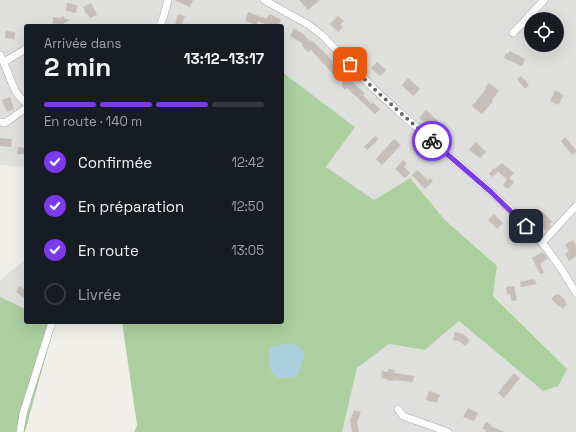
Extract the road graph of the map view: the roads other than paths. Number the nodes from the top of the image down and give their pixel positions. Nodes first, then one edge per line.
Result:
1 (168, 0) edge
2 (264, 0) edge
3 (544, 0) edge
4 (161, 24) edge
5 (513, 32) dead end
6 (24, 50) edge
7 (2, 59) edge
8 (24, 102) edge
9 (24, 109) edge
10 (0, 122) edge
11 (576, 206) edge
12 (542, 243) junction
13 (576, 293) edge
14 (51, 324) edge
15 (398, 409) dead end
16 (20, 432) edge
17 (448, 432) edge

1 - 4 street
2 - 12 street
3 - 5 street
6 - 7 street
7 - 8 street
9 - 10 street
11 - 12 street
12 - 13 street
14 - 16 street
15 - 17 street

